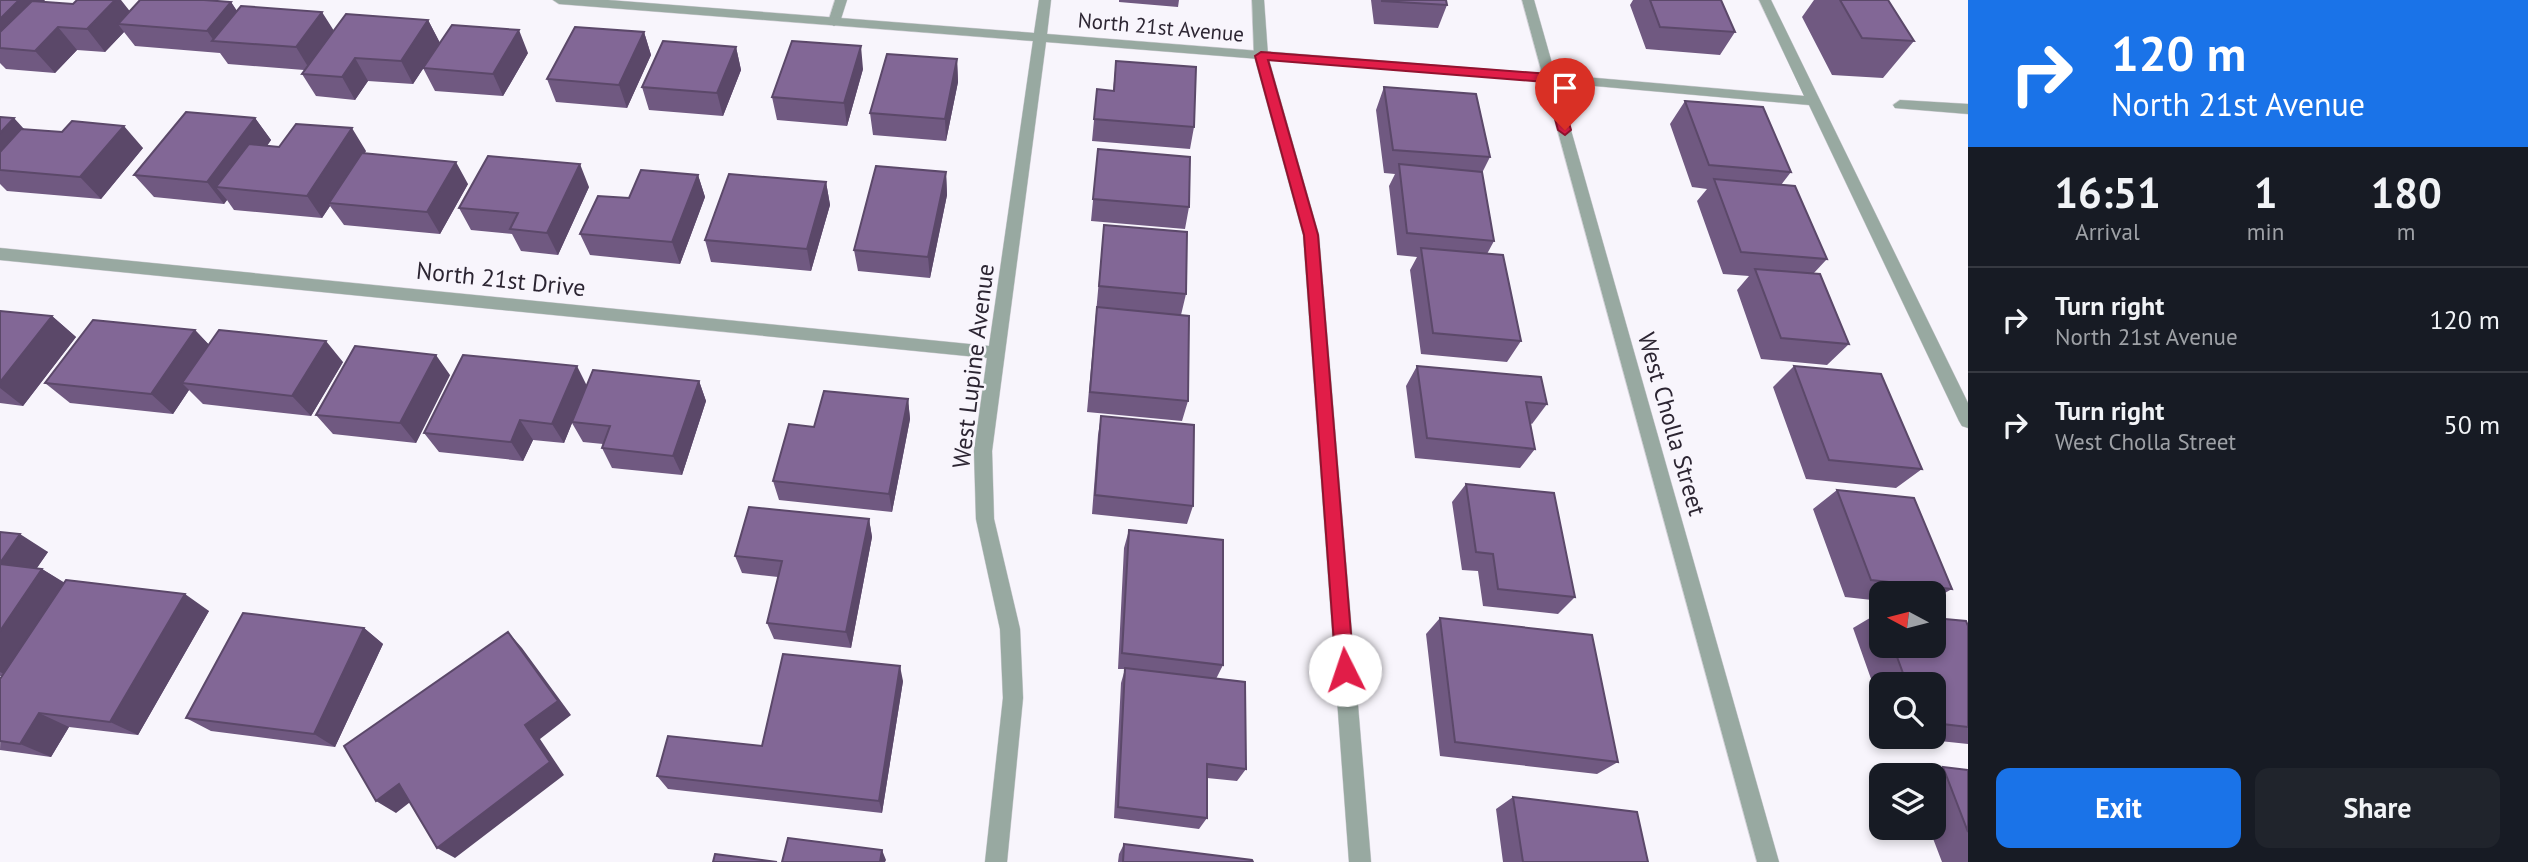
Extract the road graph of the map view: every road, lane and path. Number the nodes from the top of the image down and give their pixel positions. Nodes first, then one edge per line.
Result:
1 (559, 0) edge
2 (841, 0) edge
3 (1045, 0) edge
4 (1258, 0) edge
5 (1528, 0) edge
6 (1765, 0) edge
7 (634, 3) edge
8 (834, 22) junction
9 (1040, 38) junction
10 (1261, 56) junction
11 (1550, 78) junction
12 (1812, 101) junction
13 (1900, 105) dead end
14 (1968, 110) edge
15 (0, 254) edge
16 (998, 353) junction
17 (1968, 421) edge
18 (996, 862) edge
19 (1360, 862) edge
20 (1768, 862) edge

1 - 7 street, North 21st Avenue
2 - 8 street
3 - 9 street, West Lupine Avenue
4 - 10 street
5 - 11 street, West Cholla Street
6 - 12 street
7 - 8 street, North 21st Avenue
8 - 9 street, North 21st Avenue
9 - 10 street, North 21st Avenue
9 - 16 street, West Lupine Avenue
10 - 11 street, North 21st Avenue
10 - 19 street
11 - 12 street, North 21st Avenue
11 - 20 street, West Cholla Street
12 - 17 street
13 - 14 street
15 - 16 street, North 21st Drive
16 - 18 street, West Lupine Avenue

